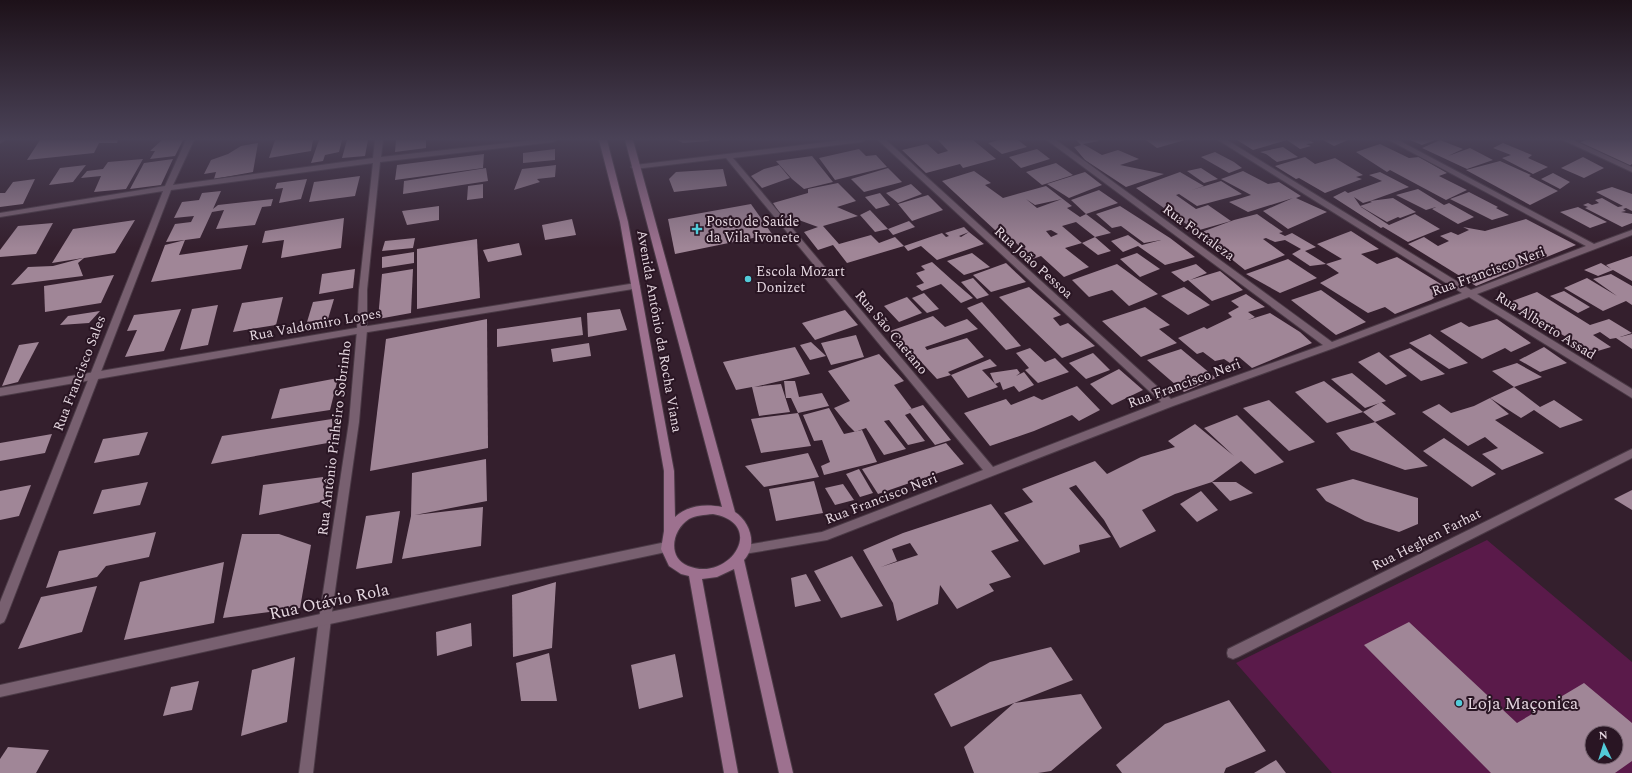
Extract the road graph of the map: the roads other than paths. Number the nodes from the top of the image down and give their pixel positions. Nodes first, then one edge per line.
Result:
1 (173, 176) edge
2 (257, 176) edge
3 (375, 176) edge
4 (612, 176) edge
5 (637, 176) edge
6 (744, 176) edge
7 (921, 176) edge
8 (1100, 176) edge
9 (1279, 176) edge
10 (1460, 176) edge
11 (168, 188) junction
12 (0, 215) edge
13 (1632, 232) edge
14 (1594, 247) junction
15 (636, 286) junction
16 (1470, 293) junction
17 (362, 330) junction
18 (1331, 346) junction
19 (94, 377) junction
20 (0, 392) edge
21 (1632, 394) edge
22 (1169, 403) junction
23 (1632, 453) edge
24 (991, 472) junction
25 (730, 514) junction
26 (670, 531) junction
27 (666, 547) junction
28 (741, 554) junction
29 (695, 574) junction
30 (0, 618) edge
31 (325, 619) junction
32 (1233, 653) dead end
33 (0, 691) edge
34 (306, 773) edge
35 (731, 773) edge
36 (786, 773) edge

1 - 11 street, Rua Francisco Sales
2 - 11 street
3 - 17 street, Rua Antônio Pinheiro Sobrinho
4 - 15 main road, Avenida Antônio da Rocha Viana
5 - 25 main road, Avenida Antônio da Rocha Viana
6 - 24 street, Rua São Caetano
7 - 22 street, Rua João Pessoa
8 - 18 street, Rua Fortaleza
9 - 16 street, Rua Alberto Assad
10 - 14 street
11 - 12 street
11 - 19 street, Rua Francisco Sales
13 - 14 street, Rua Francisco Neri
14 - 16 street, Rua Francisco Neri
15 - 17 street, Rua Valdomiro Lopes
15 - 26 main road, Avenida Antônio da Rocha Viana
16 - 18 street, Rua Francisco Neri
16 - 21 street, Rua Alberto Assad
17 - 19 street, Rua Valdomiro Lopes
17 - 31 street, Rua Antônio Pinheiro Sobrinho
18 - 22 street, Rua Francisco Neri
19 - 20 street, Rua Valdomiro Lopes
19 - 30 street, Rua Francisco Sales
22 - 24 street, Rua Francisco Neri
23 - 32 street, Rua Heghen Farhat
24 - 28 street, Rua Francisco Neri
25 - 26 main road
25 - 28 main road
26 - 27 main road
27 - 29 main road
27 - 31 street, Rua Otávio Rola
28 - 29 main road
28 - 36 main road
29 - 35 main road
31 - 33 street, Rua Otávio Rola
31 - 34 street, Rua Antônio Pinheiro Sobrinho

